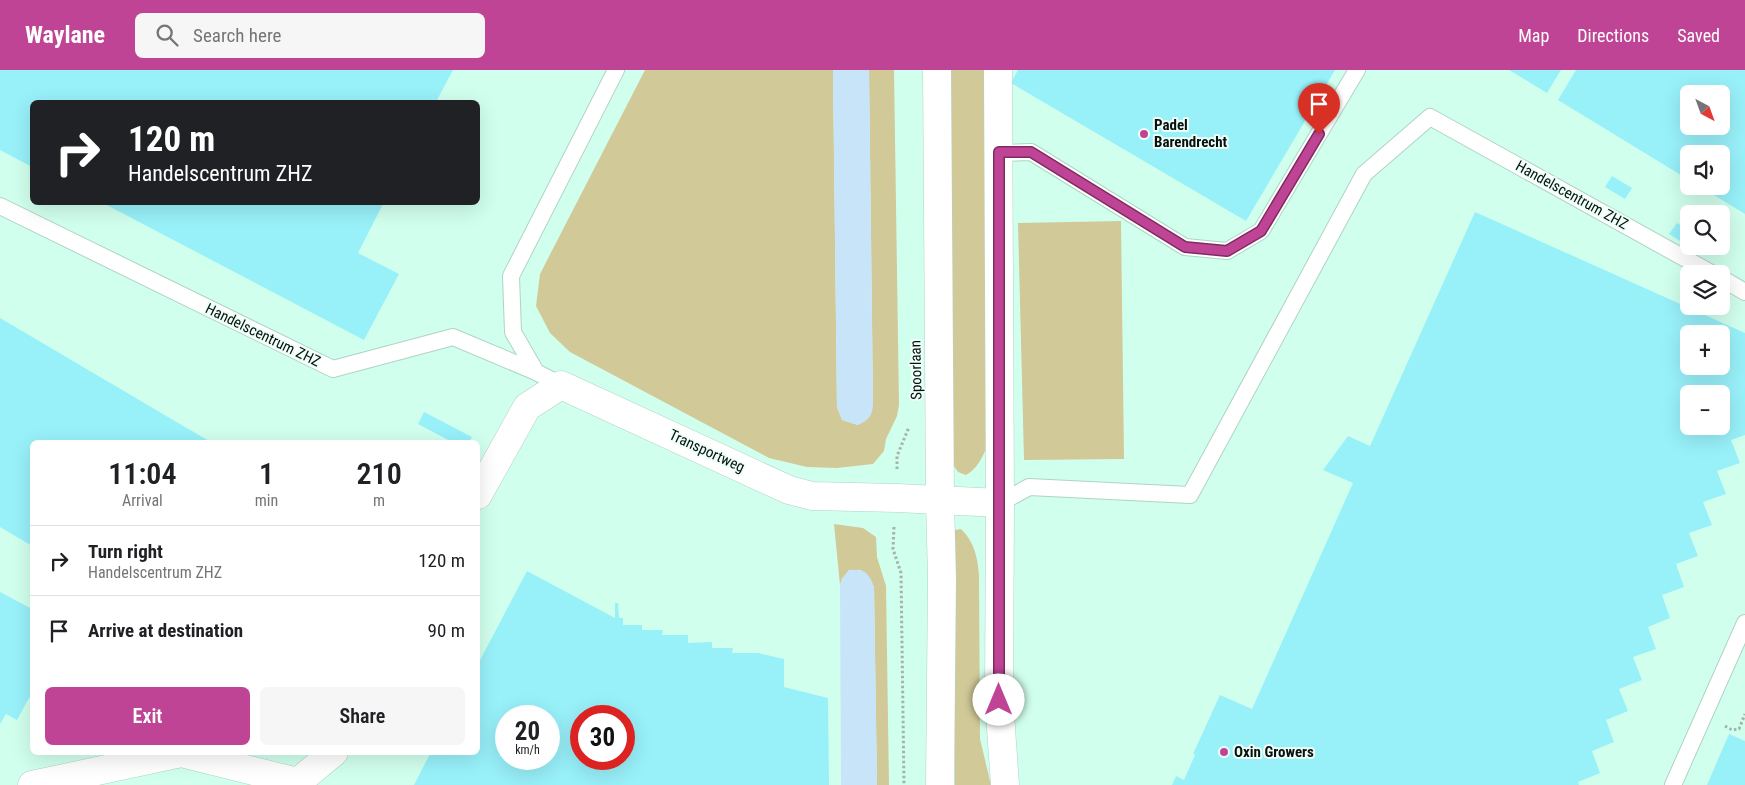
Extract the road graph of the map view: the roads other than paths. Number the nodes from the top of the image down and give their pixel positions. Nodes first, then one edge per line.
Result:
1 (616, 70) edge
2 (937, 70) edge
3 (998, 70) edge
4 (1358, 70) edge
5 (999, 152) junction
6 (0, 206) edge
7 (1697, 265) edge
8 (1730, 283) edge
9 (1745, 292) edge
10 (536, 372) junction
11 (561, 385) junction
12 (480, 491) edge
13 (940, 500) junction
14 (1000, 503) junction
15 (1745, 623) edge
16 (172, 755) edge
17 (189, 755) edge
18 (331, 755) edge
19 (301, 784) edge
20 (32, 785) edge
21 (940, 785) edge
22 (1004, 785) edge
23 (1673, 785) edge

1 - 10 lane
2 - 13 street, Spoorlaan
3 - 5 street
4 - 5 lane
5 - 14 street
6 - 10 lane, Handelscentrum ZHZ
7 - 14 lane, Handelscentrum ZHZ
8 - 9 lane
10 - 11 lane, Handelscentrum ZHZ
11 - 12 street
11 - 13 street, Transportweg
13 - 14 street, Transportweg
13 - 21 street, Spoorlaan
14 - 22 street
15 - 23 lane
16 - 20 street
17 - 19 street
18 - 19 street

